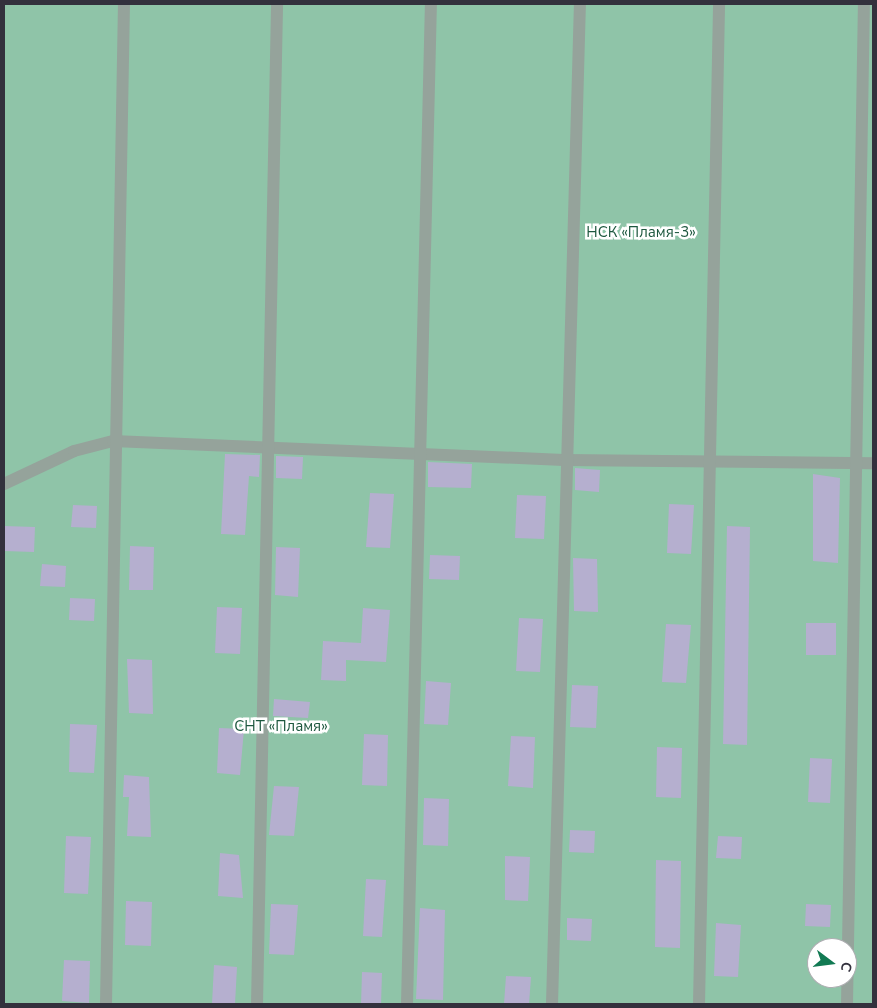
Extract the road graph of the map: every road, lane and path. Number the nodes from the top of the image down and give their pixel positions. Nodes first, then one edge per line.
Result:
1 (124, 4) edge
2 (277, 4) edge
3 (431, 4) edge
4 (580, 4) edge
5 (719, 4) edge
6 (864, 4) edge
7 (113, 441) junction
8 (269, 444) junction
9 (419, 454) junction
10 (564, 460) junction
11 (709, 460) junction
12 (853, 461) junction
13 (873, 463) edge
14 (4, 484) edge
15 (106, 1004) edge
16 (257, 1004) edge
17 (407, 1004) edge
18 (552, 1004) edge
19 (700, 1004) edge
20 (847, 1004) edge

1 - 7 street
2 - 8 street
3 - 9 street
4 - 10 street
5 - 11 street
6 - 12 street
7 - 8 street
7 - 14 street
7 - 15 street
8 - 9 street
8 - 16 street
9 - 10 street
9 - 17 street
10 - 11 street
10 - 18 street
11 - 12 street
11 - 19 street
12 - 13 street
12 - 20 street

